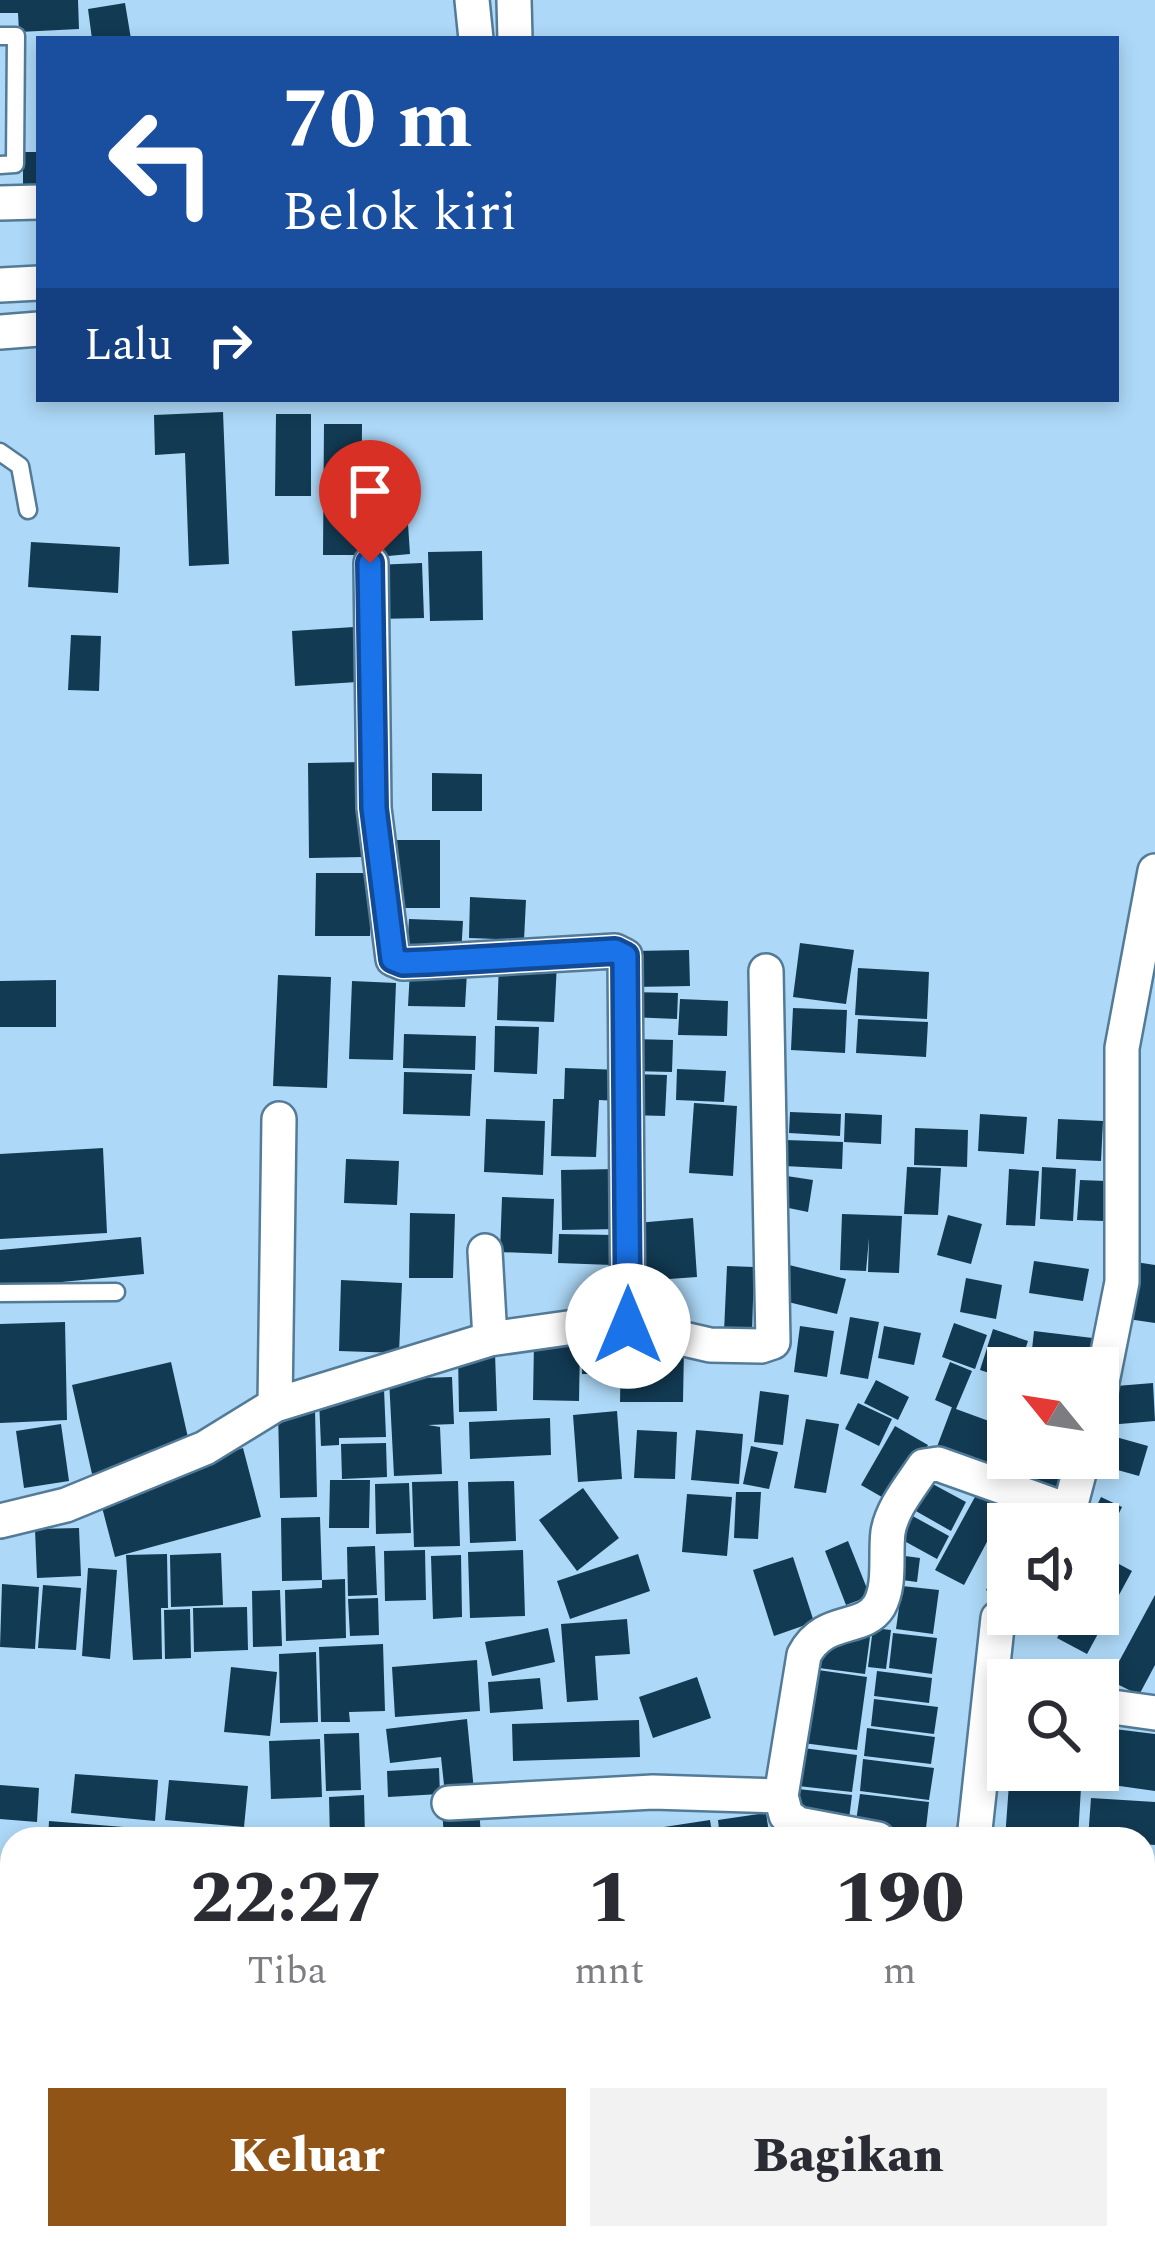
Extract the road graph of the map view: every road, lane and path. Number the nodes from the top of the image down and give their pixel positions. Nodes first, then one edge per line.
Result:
1 (472, 0) edge
2 (514, 0) edge
3 (0, 36) edge
4 (476, 36) edge
5 (515, 36) edge
6 (0, 165) edge
7 (36, 202) edge
8 (0, 203) edge
9 (36, 283) edge
10 (0, 285) edge
11 (36, 329) edge
12 (0, 332) edge
13 (0, 452) edge
14 (28, 510) dead end
15 (370, 563) dead end
16 (1155, 871) edge
17 (766, 971) dead end
18 (279, 1119) dead end
19 (485, 1251) dead end
20 (116, 1292) dead end
21 (0, 1293) edge
22 (628, 1326) junction
23 (490, 1340) junction
24 (1109, 1347) edge
25 (275, 1405) junction
26 (1078, 1479) edge
27 (0, 1521) edge
28 (1119, 1708) edge
29 (1155, 1713) edge
30 (987, 1767) edge
31 (781, 1796) junction
32 (448, 1803) dead end
33 (809, 1827) edge
34 (976, 1827) edge

1 - 4 street
2 - 5 street
3 - 6 lane
7 - 8 street
9 - 10 street
11 - 12 street
13 - 14 lane
15 - 22 street
16 - 24 street
17 - 22 street
18 - 25 street
19 - 23 street
20 - 21 lane
22 - 23 street
23 - 25 street
25 - 27 street
26 - 31 street
28 - 29 street
30 - 34 street
31 - 32 street
31 - 33 street

